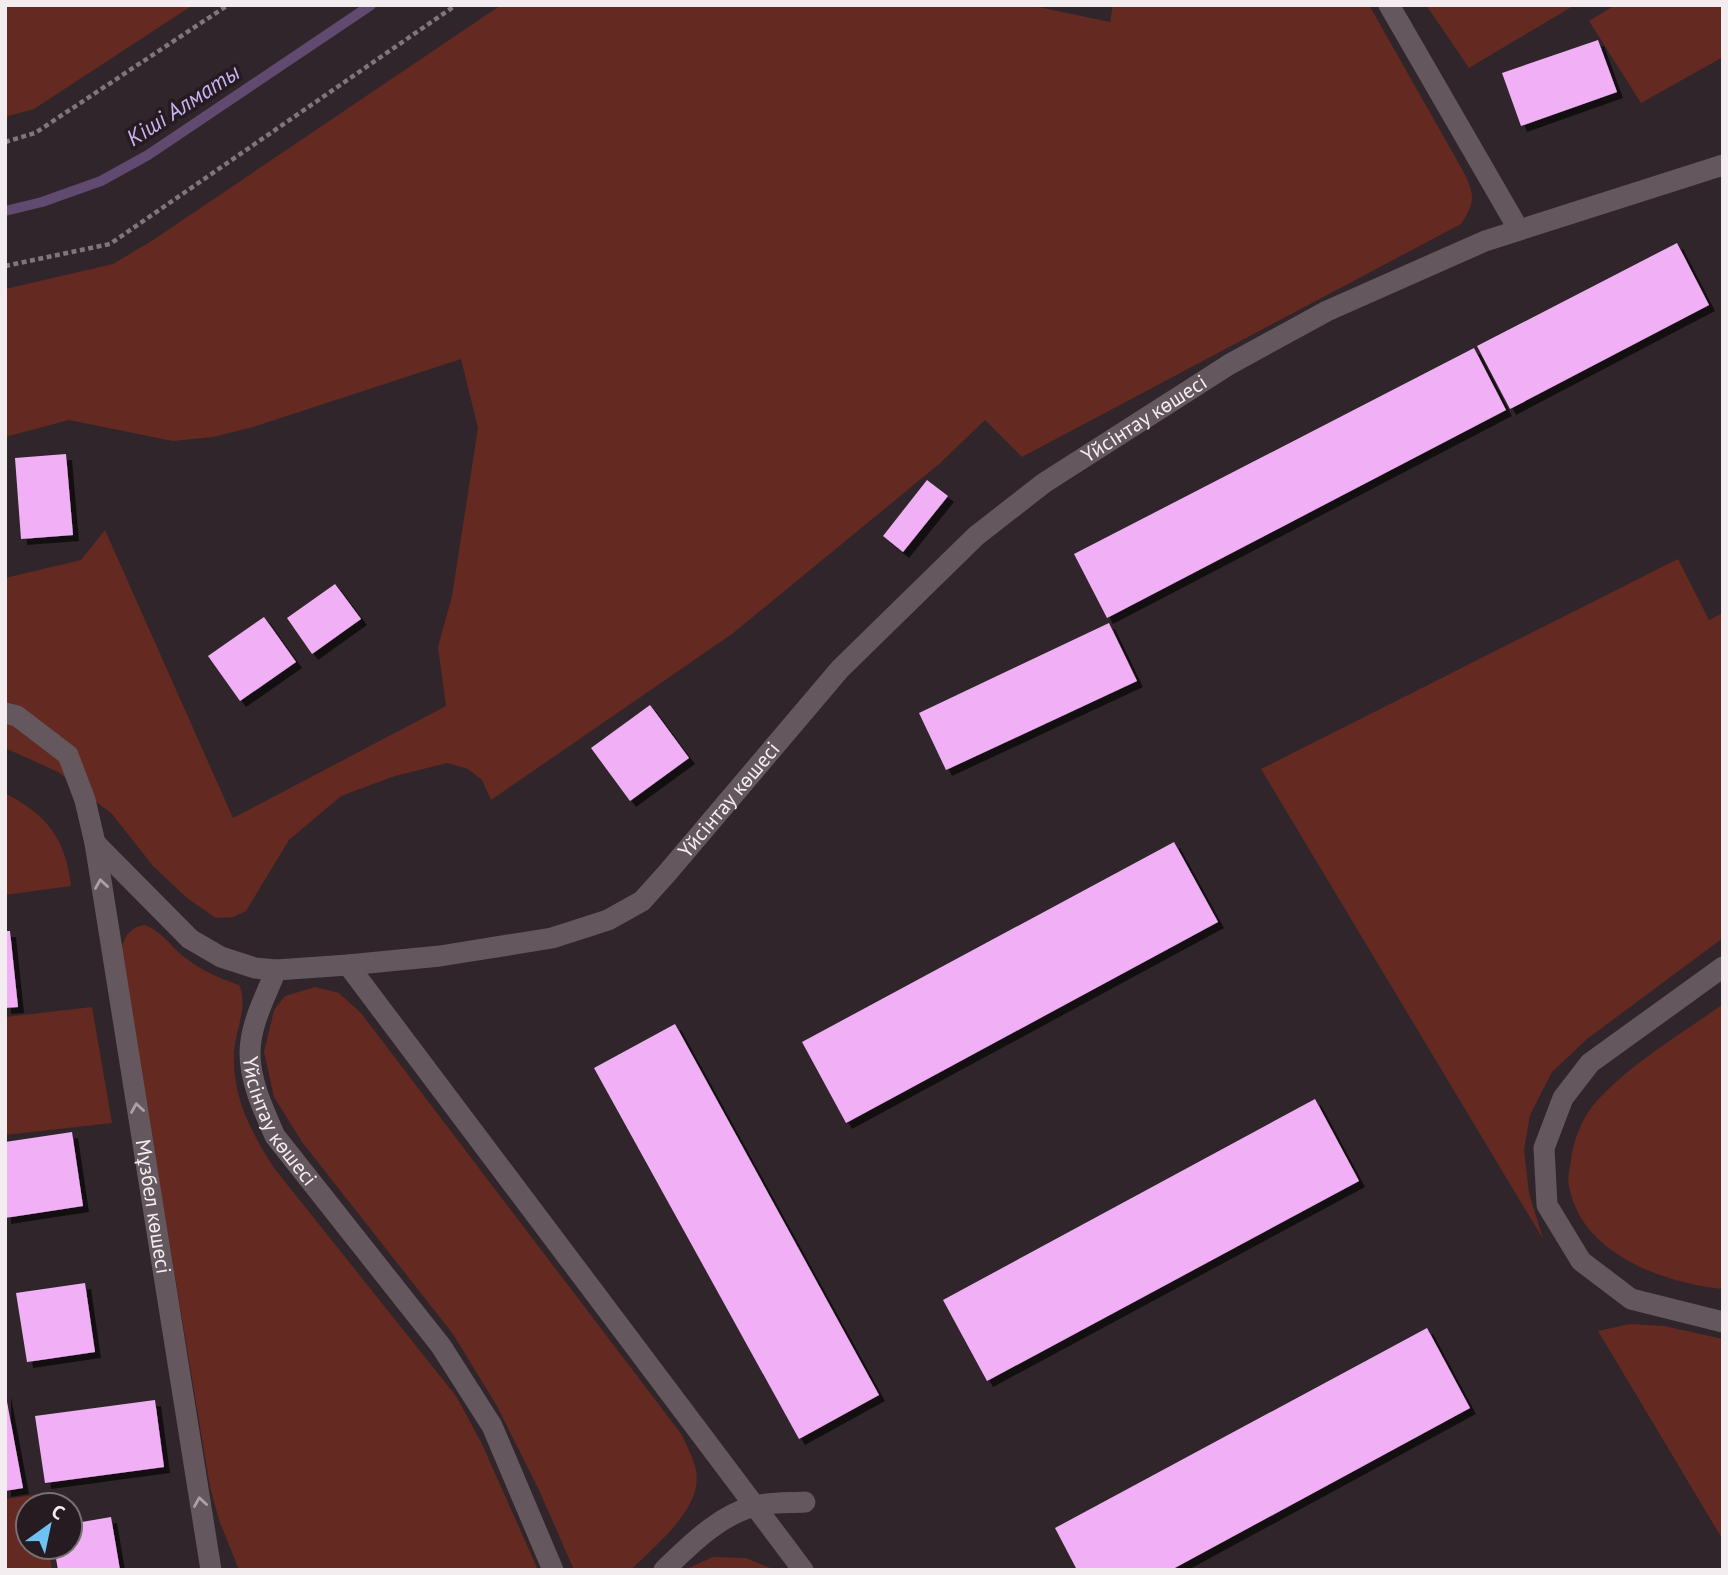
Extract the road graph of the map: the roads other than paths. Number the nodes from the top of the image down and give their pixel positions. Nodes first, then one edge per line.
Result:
1 (1389, 5) edge
2 (1723, 165) edge
3 (1520, 230) junction
4 (5, 713) edge
5 (95, 843) junction
6 (348, 965) junction
7 (1723, 967) edge
8 (276, 970) junction
9 (1723, 1321) edge
10 (805, 1502) dead end
11 (755, 1506) junction
12 (211, 1570) edge
13 (553, 1570) edge
14 (664, 1570) edge
15 (803, 1570) edge

1 - 3 street
2 - 3 street, Үйсінтау көшесі
3 - 6 street, Үйсінтау көшесі
4 - 5 street, Мұзбел көшесі
5 - 8 street
12 -> 5 street, Мұзбел көшесі
6 - 8 street, Үйсінтау көшесі
6 - 11 street
7 - 9 street
8 - 13 street, Үйсінтау көшесі
10 - 11 street
11 - 14 street
11 - 15 street

